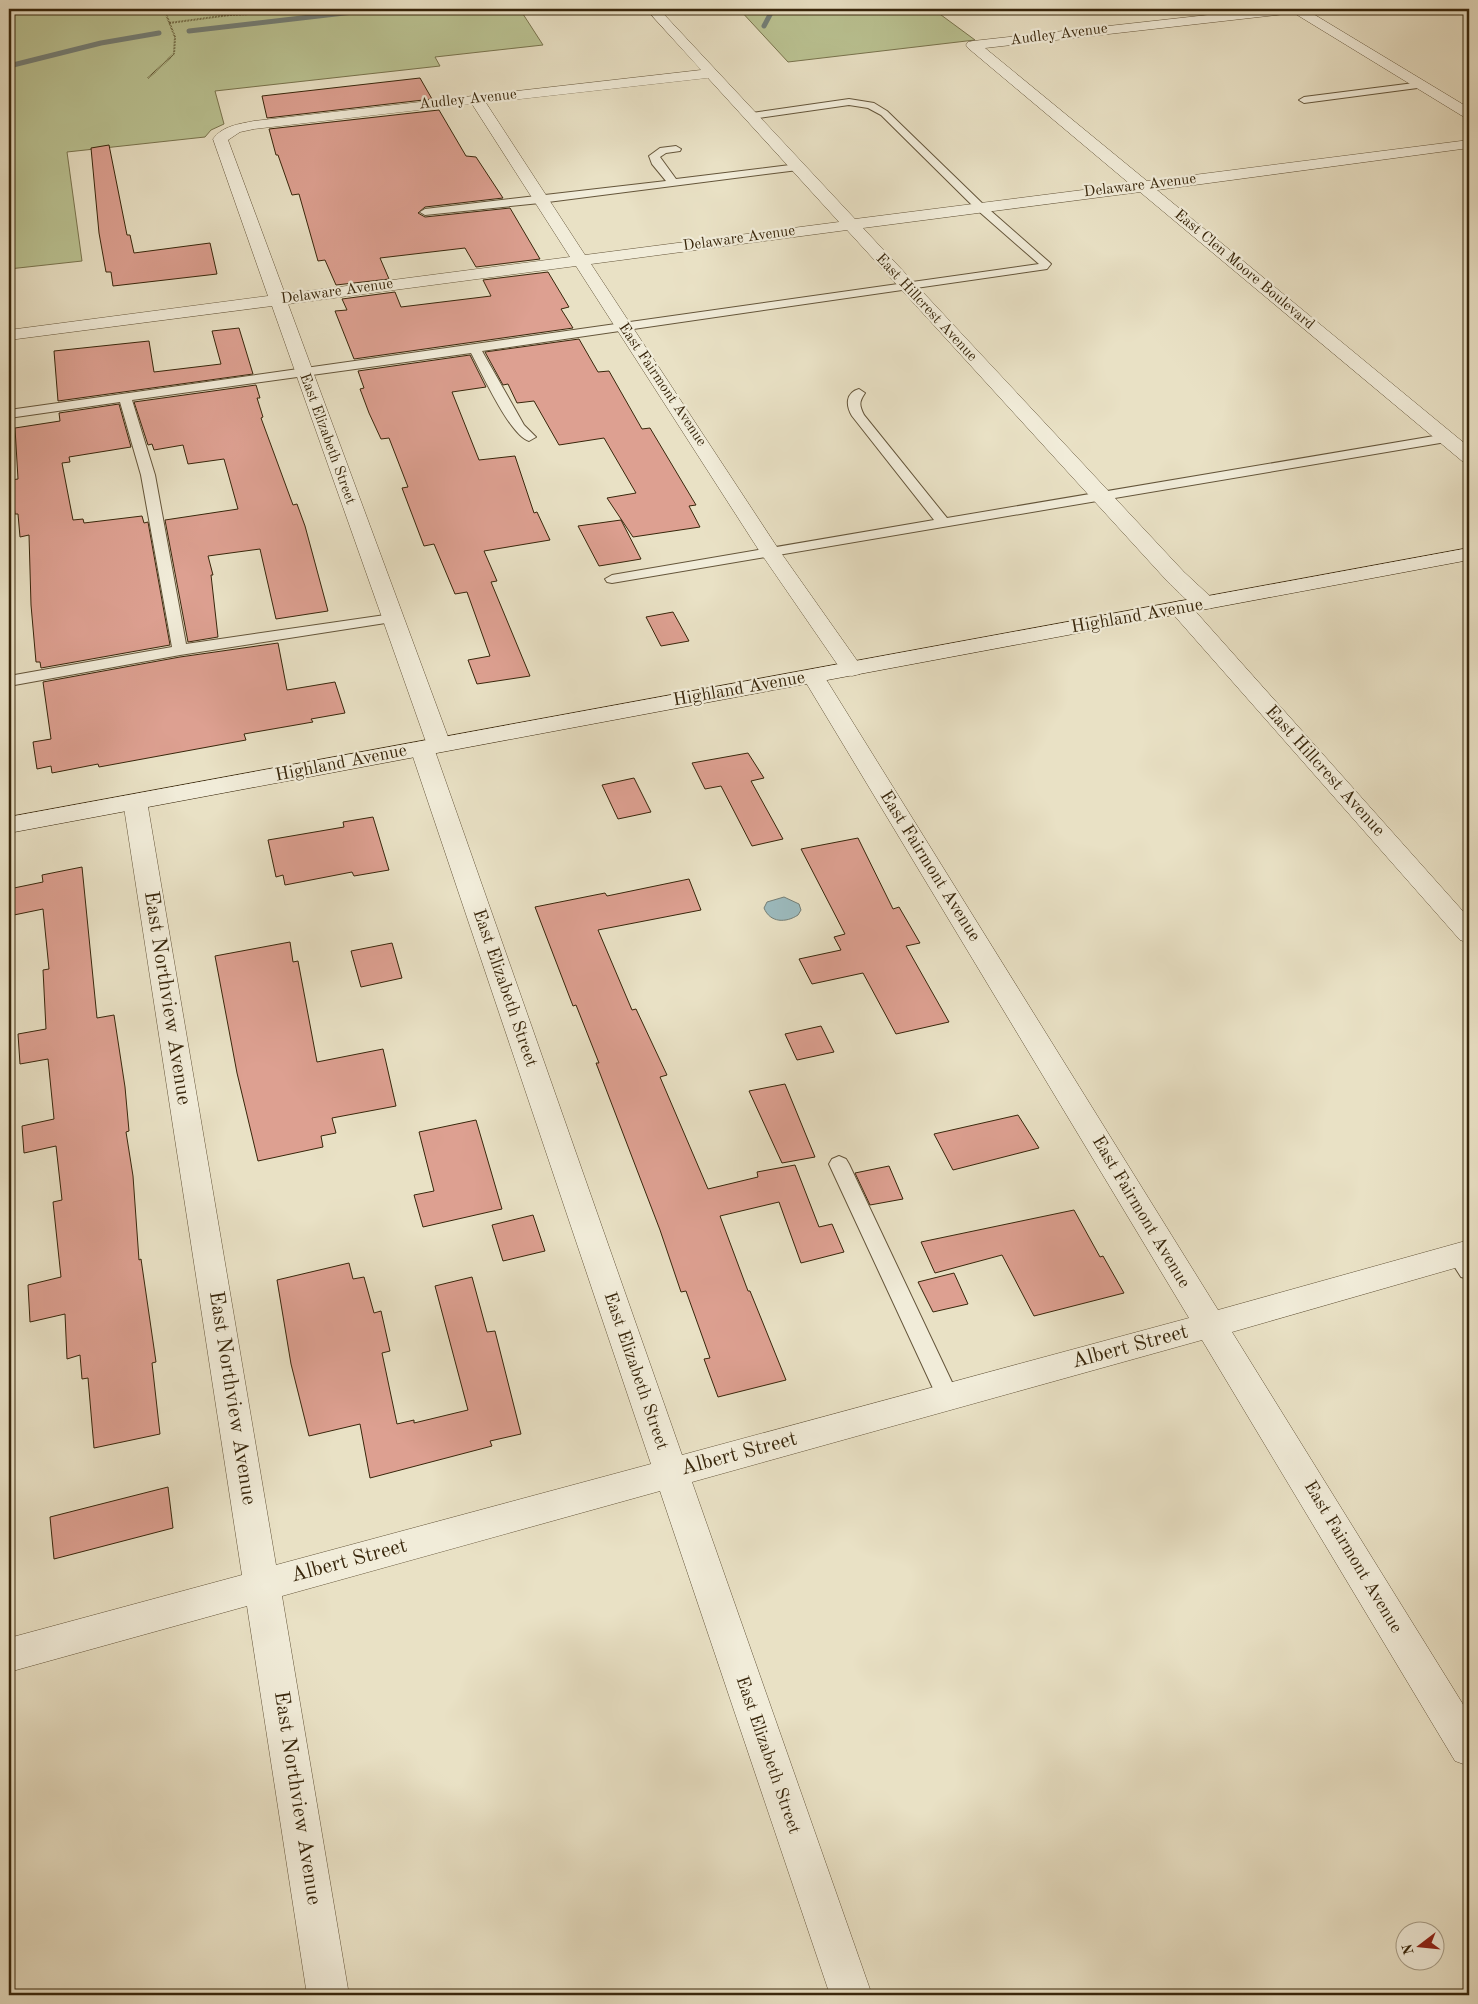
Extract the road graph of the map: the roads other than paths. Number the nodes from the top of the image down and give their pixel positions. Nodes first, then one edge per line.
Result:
1 (9, 9) edge
2 (14, 9) edge
3 (652, 9) edge
4 (1296, 9) edge
5 (973, 45) joint
6 (712, 73) junction
7 (1422, 85) junction
8 (476, 99) junction
9 (1304, 100) dead end
10 (1469, 114) edge
11 (752, 116) junction
12 (225, 134) joint
13 (1469, 144) edge
14 (676, 149) dead end
15 (798, 167) junction
16 (673, 183) junction
17 (1143, 186) junction
18 (540, 200) junction
19 (979, 206) junction
20 (425, 212) dead end
21 (849, 224) junction
22 (579, 260) junction
23 (908, 287) junction
24 (277, 300) junction
25 (624, 328) junction
26 (9, 335) edge
27 (475, 349) junction
28 (303, 373) junction
29 (859, 393) dead end
30 (125, 398) junction
31 (9, 414) edge
32 (529, 437) dead end
33 (1446, 438) junction
34 (1469, 457) edge
35 (1102, 495) junction
36 (943, 522) junction
37 (770, 552) junction
38 (1469, 554) edge
39 (612, 579) dead end
40 (1204, 603) junction
41 (1180, 608) junction
42 (392, 618) junction
43 (180, 650) junction
44 (852, 669) junction
45 (813, 676) junction
46 (9, 681) edge
47 (430, 746) junction
48 (135, 801) junction
49 (9, 825) edge
50 (1469, 934) edge
51 (839, 1164) dead end
52 (1465, 1259) edge
53 (1211, 1326) junction
54 (948, 1397) junction
55 (671, 1473) junction
56 (262, 1585) junction
57 (9, 1655) edge
58 (1469, 1748) edge
59 (328, 1995) edge
60 (851, 1995) edge

1 - 2 street
3 - 6 street, East Hillcrest Avenue
4 - 5 street, Audley Avenue
4 - 7 street
5 - 17 street, East Clen Moore Boulevard
6 - 8 street, Audley Avenue
6 - 11 street, East Hillcrest Avenue
7 - 9 lane
7 - 10 street
8 - 12 street, Audley Avenue
8 - 18 street, East Fairmont Avenue
11 - 15 street, East Hillcrest Avenue
11 - 19 lane
12 - 24 street, East Elizabeth Street
13 - 17 street, Delaware Avenue
14 - 16 lane
15 - 16 lane
15 - 21 street, East Hillcrest Avenue
16 - 18 lane
17 - 19 street, Delaware Avenue
17 - 33 street, East Clen Moore Boulevard
18 - 20 lane
18 - 22 street, East Fairmont Avenue
19 - 21 street, Delaware Avenue
19 - 23 lane
21 - 22 street, Delaware Avenue
21 - 23 street, East Hillcrest Avenue
22 - 24 street, Delaware Avenue
22 - 25 street, East Fairmont Avenue
23 - 25 lane
23 - 35 street, East Hillcrest Avenue
24 - 26 street, Delaware Avenue
24 - 28 street, East Elizabeth Street
25 - 27 lane
25 - 37 street, East Fairmont Avenue
27 - 28 lane
27 - 32 lane
28 - 30 lane
28 - 42 street, East Elizabeth Street
29 - 36 lane
30 - 31 lane
30 - 43 lane
33 - 34 street, East Clen Moore Boulevard
33 - 35 lane
35 - 36 lane
35 - 40 street, East Hillcrest Avenue
36 - 37 lane
37 - 39 lane
37 - 44 street, East Fairmont Avenue
38 - 40 street, Highland Avenue
40 - 41 street, Highland Avenue
41 - 44 street, Highland Avenue
41 - 50 street, East Hillcrest Avenue
42 - 43 lane
42 - 47 street, East Elizabeth Street
43 - 46 lane
44 - 45 street, Highland Avenue
45 - 47 street, Highland Avenue
45 - 53 street, East Fairmont Avenue
47 - 48 street, Highland Avenue
47 - 55 street, East Elizabeth Street
48 - 49 street, Highland Avenue
48 - 56 street, East Northview Avenue
51 - 54 lane
52 - 53 street, Albert Street
53 - 54 street, Albert Street
53 - 58 street, East Fairmont Avenue
54 - 55 street, Albert Street
55 - 56 street, Albert Street
55 - 60 street, East Elizabeth Street
56 - 57 street, Albert Street
56 - 59 street, East Northview Avenue

